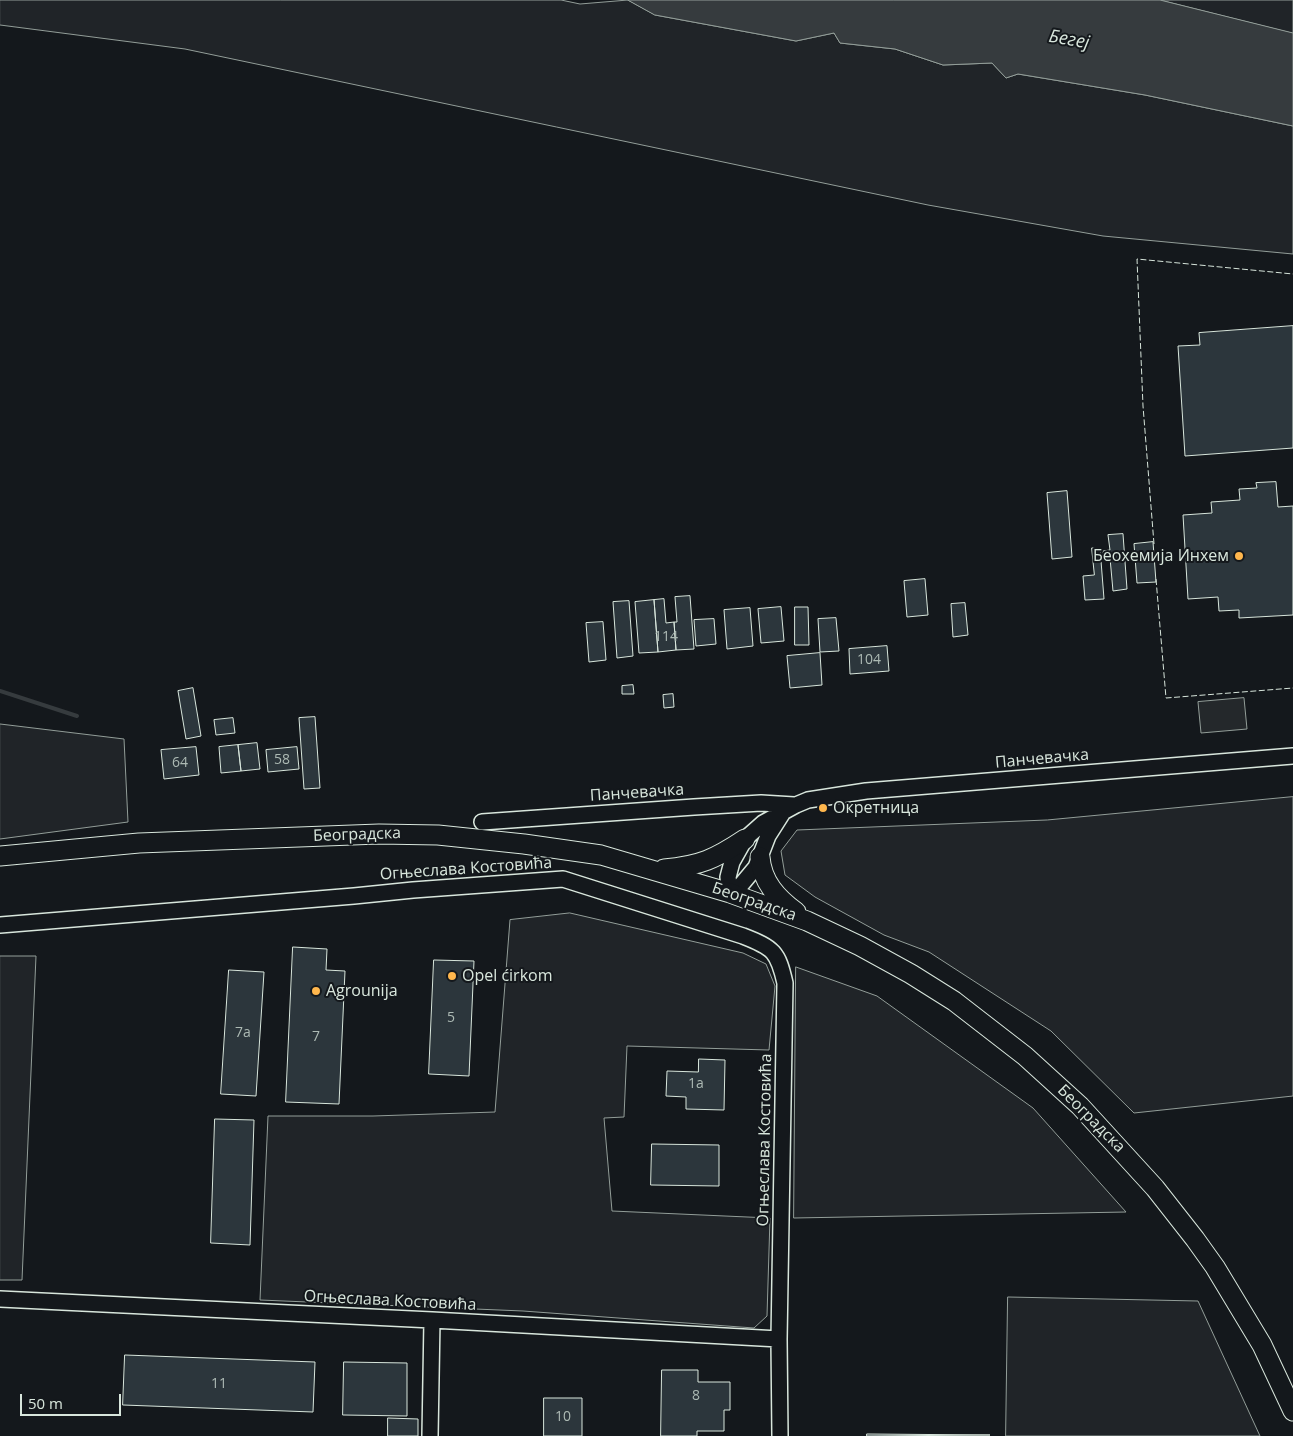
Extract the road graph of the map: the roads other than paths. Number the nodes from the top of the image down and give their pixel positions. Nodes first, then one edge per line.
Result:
1 (1293, 756) edge
2 (790, 808) junction
3 (482, 822) dead end
4 (745, 839) junction
5 (0, 856) edge
6 (760, 858) junction
7 (654, 870) junction
8 (730, 893) junction
9 (807, 921) junction
10 (0, 925) edge
11 (0, 1299) edge
12 (432, 1320) junction
13 (779, 1339) junction
14 (1293, 1411) edge
15 (430, 1436) edge
16 (780, 1436) edge

1 - 2 street, Панчевачка
2 - 3 street, Панчевачка
2 - 4 street
2 - 6 street
4 - 7 main road
4 - 8 street
5 - 7 main road, Београдска
6 - 8 street
6 - 9 main road
7 - 8 main road, Београдска
8 - 9 main road, Београдска
9 - 14 main road, Београдска
10 - 13 street, Огњеслава Костовића
11 - 12 street, Огњеслава Костовића
12 - 13 street, Огњеслава Костовића
12 - 15 street
13 - 16 street, Огњеслава Костовића

